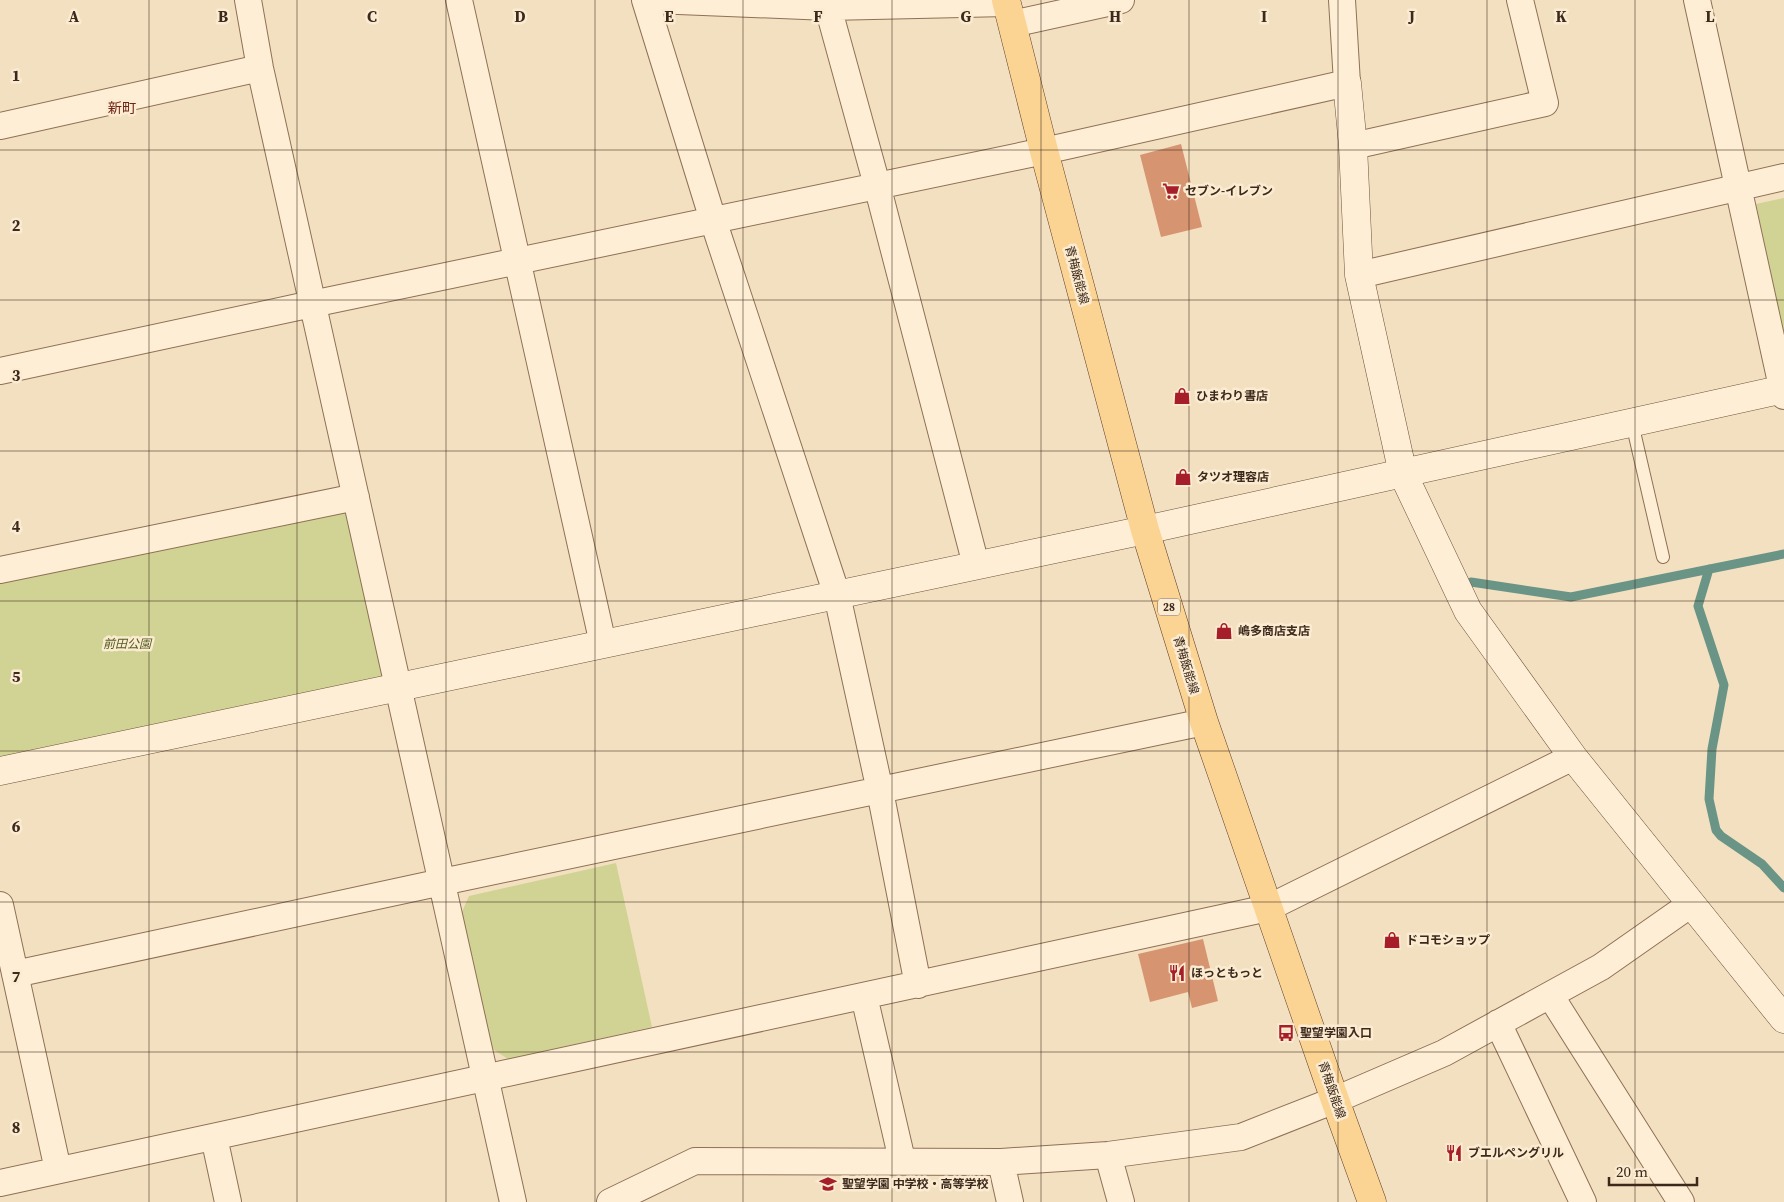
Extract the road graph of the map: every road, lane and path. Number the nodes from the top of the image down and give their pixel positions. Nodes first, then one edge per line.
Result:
1 (248, 0) edge
2 (459, 0) edge
3 (645, 0) edge
4 (654, 0) edge
5 (1121, 0) edge
6 (1342, 0) edge
7 (1520, 0) edge
8 (1697, 0) edge
9 (828, 7) junction
10 (1008, 9) edge
11 (260, 68) junction
12 (1347, 83) junction
13 (0, 126) edge
14 (1353, 146) junction
15 (1044, 151) junction
16 (1784, 177) edge
17 (877, 185) junction
18 (1738, 186) junction
19 (713, 220) junction
20 (517, 260) junction
21 (1359, 275) junction
22 (312, 304) junction
23 (0, 372) edge
24 (1784, 392) edge
25 (1632, 423) junction
26 (1403, 474) junction
27 (356, 497) junction
28 (1145, 530) junction
29 (1663, 557) dead end
30 (976, 566) junction
31 (0, 570) edge
32 (837, 595) junction
33 (603, 644) junction
34 (398, 687) junction
35 (1204, 722) junction
36 (1573, 757) junction
37 (0, 771) edge
38 (880, 791) junction
39 (442, 882) junction
40 (1691, 904) junction
41 (0, 905) edge
42 (1268, 908) junction
43 (15, 974) junction
44 (918, 984) junction
45 (1550, 995) junction
46 (864, 996) junction
47 (1784, 1019) edge
48 (1498, 1024) junction
49 (485, 1078) junction
50 (1335, 1100) junction
51 (214, 1137) junction
52 (1108, 1155) junction
53 (902, 1160) junction
54 (1001, 1162) junction
55 (58, 1170) junction
56 (0, 1183) edge
57 (228, 1202) edge
58 (513, 1202) edge
59 (610, 1202) edge
60 (1010, 1202) edge
61 (1121, 1202) edge
62 (1372, 1202) edge
63 (1583, 1202) edge
64 (1681, 1202) edge

1 - 11 street
2 - 20 street
3 - 19 street
4 - 9 street
5 - 10 street
6 - 12 street
7 - 14 street
8 - 18 street
9 - 10 street
9 - 17 street
10 - 15 main road, 青梅飯能線 / 28
11 - 13 street
11 - 22 street
12 - 14 street
12 - 15 street
14 - 21 street
15 - 17 street
15 - 28 main road, 青梅飯能線 / 28
16 - 18 street
17 - 19 street
17 - 30 street
18 - 21 street
18 - 24 street
19 - 20 street
19 - 32 street
20 - 22 street
20 - 33 street
21 - 26 street
22 - 23 street
22 - 27 street
24 - 25 street
25 - 26 street
25 - 29 lane
26 - 28 street
26 - 36 street
27 - 31 street
27 - 34 street
28 - 30 street
28 - 35 main road, 青梅飯能線 / 28
30 - 32 street
32 - 33 street
32 - 38 street
33 - 34 street
34 - 37 street
34 - 39 street
35 - 38 street
35 - 42 main road, 青梅飯能線 / 28
36 - 40 street
36 - 42 street
38 - 39 street
38 - 44 street
39 - 43 street
39 - 49 street
40 - 45 street
40 - 47 street
41 - 43 street
42 - 44 street
42 - 50 main road, 青梅飯能線 / 28
43 - 55 street
44 - 46 street
45 - 48 street
45 - 64 street
46 - 49 street
46 - 53 street
48 - 50 street
48 - 63 street
49 - 51 street
49 - 58 street
50 - 52 street
50 - 62 main road, 青梅飯能線 / 28
51 - 55 street
51 - 57 street
52 - 54 street
52 - 61 street
53 - 54 street
53 - 59 street
54 - 60 street
55 - 56 street

